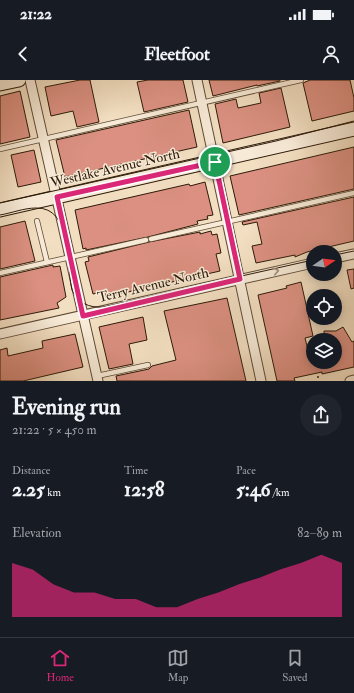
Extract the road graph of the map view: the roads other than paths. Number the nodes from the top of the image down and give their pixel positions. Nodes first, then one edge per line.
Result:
1 (19, 80) edge
2 (30, 80) edge
3 (197, 80) edge
4 (301, 80) edge
5 (0, 84) edge
6 (202, 103) junction
7 (354, 129) edge
8 (44, 139) junction
9 (0, 149) edge
10 (215, 162) junction
11 (354, 193) edge
12 (57, 197) junction
13 (0, 210) edge
14 (37, 221) dead end
15 (228, 222) junction
16 (354, 254) edge
17 (69, 257) junction
18 (342, 257) edge
19 (47, 262) junction
20 (306, 265) edge
21 (0, 273) edge
22 (240, 279) junction
23 (83, 316) junction
24 (0, 334) edge
25 (148, 365) dead end
26 (97, 378) edge
27 (354, 380) edge
28 (262, 381) edge
29 (350, 381) edge

1 - 5 main road
2 - 8 street
3 - 6 street
4 - 6 lane
6 - 8 lane
6 - 10 street
7 - 10 main road, Westlake Avenue North
8 - 9 lane
8 - 12 street
10 - 12 main road, Westlake Avenue North
10 - 15 street
11 - 15 lane
12 - 13 main road, Westlake Avenue North
12 - 17 street
14 - 19 lane
15 - 17 lane
15 - 22 street
16 - 18 street
17 - 19 lane
17 - 23 street
19 - 21 lane
22 -> 20 street, Terry Avenue North
22 - 23 street, Terry Avenue North
22 - 28 street
23 - 24 street, Terry Avenue North
23 - 26 street
25 - 26 lane
27 - 29 street

